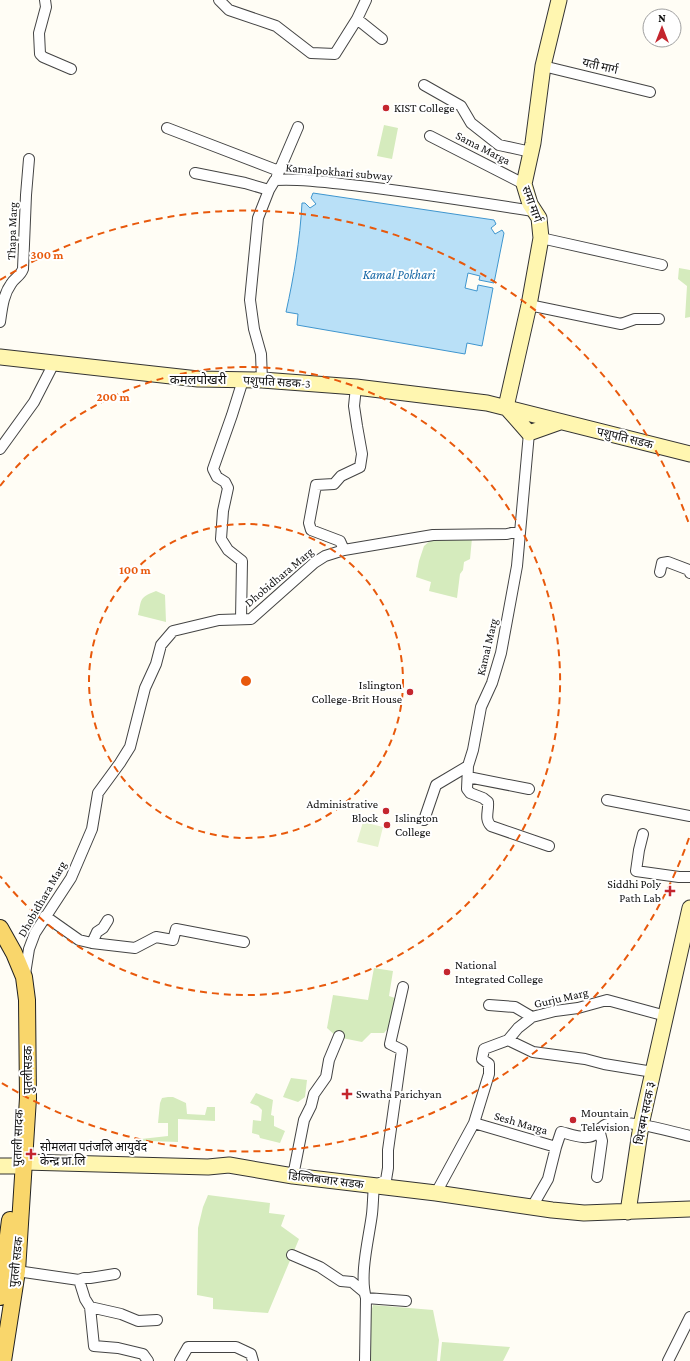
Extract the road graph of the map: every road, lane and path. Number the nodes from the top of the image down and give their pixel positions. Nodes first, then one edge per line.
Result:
1 (45, 0) edge
2 (219, 0) edge
3 (366, 0) edge
4 (559, 0) edge
5 (357, 19) junction
6 (382, 39) dead end
7 (543, 66) junction
8 (71, 69) dead end
9 (424, 84) dead end
10 (650, 92) dead end
11 (298, 127) dead end
12 (167, 128) dead end
13 (430, 136) dead end
14 (531, 152) junction
15 (29, 158) dead end
16 (195, 173) dead end
17 (277, 175) junction
18 (524, 184) junction
19 (270, 190) junction
20 (534, 211) junction
21 (541, 238) junction
22 (662, 265) dead end
23 (529, 304) junction
24 (659, 319) dead end
25 (0, 322) edge
26 (0, 357) edge
27 (54, 363) junction
28 (243, 380) junction
29 (262, 380) junction
30 (356, 387) junction
31 (506, 407) junction
32 (560, 422) junction
33 (529, 433) junction
34 (0, 449) edge
35 (690, 454) edge
36 (520, 531) junction
37 (344, 550) junction
38 (660, 572) dead end
39 (690, 573) edge
40 (241, 619) junction
41 (468, 766) junction
42 (468, 777) junction
43 (529, 789) dead end
44 (607, 800) dead end
45 (690, 816) edge
46 (424, 820) dead end
47 (643, 834) dead end
48 (549, 846) dead end
49 (690, 877) edge
50 (45, 916) junction
51 (689, 917) edge
52 (108, 920) dead end
53 (0, 928) edge
54 (0, 941) edge
55 (244, 942) dead end
56 (92, 943) junction
57 (21, 978) junction
58 (403, 987) dead end
59 (489, 1005) dead end
60 (666, 1016) junction
61 (532, 1017) junction
62 (339, 1036) dead end
63 (508, 1040) junction
64 (653, 1072) junction
65 (474, 1123) junction
66 (641, 1125) junction
67 (599, 1129) junction
68 (690, 1136) edge
69 (556, 1147) junction
70 (21, 1164) junction
71 (0, 1166) edge
72 (293, 1176) junction
73 (598, 1177) dead end
74 (374, 1186) junction
75 (436, 1193) junction
76 (532, 1207) junction
77 (690, 1209) edge
78 (628, 1212) junction
79 (292, 1255) dead end
80 (17, 1271) junction
81 (116, 1274) dead end
82 (79, 1280) junction
83 (365, 1295) junction
84 (0, 1297) edge
85 (406, 1301) dead end
86 (90, 1307) junction
87 (690, 1317) edge
88 (157, 1320) dead end
89 (688, 1327) edge
90 (363, 1360) edge
91 (3, 1361) edge
92 (148, 1361) edge
93 (180, 1361) edge
94 (253, 1361) edge
95 (668, 1361) edge

1 - 8 street
2 - 5 street
3 - 5 street
4 - 7 main road, समा मार्ग
5 - 6 street
7 - 10 street, यती मार्ग
7 - 14 main road, समा मार्ग
9 - 14 street
11 - 17 street
12 - 17 street
13 - 18 street, Sama Marga
14 - 18 main road, समा मार्ग
15 - 25 street, Thapa Marg
16 - 19 street
17 - 19 street, Kamalpokhari subway
17 - 20 street, Kamalpokhari subway
18 - 20 main road, समा मार्ग
19 - 29 street, Kamalpokhari subway
20 - 21 main road, समा मार्ग
21 - 22 street
21 - 23 main road, समा मार्ग
23 - 24 street
23 - 31 main road, समा मार्ग
26 - 27 main road, पशुपति सडक-3
27 - 28 main road, पशुपति सडक-3
27 - 34 street
28 - 29 main road, पशुपति सडक-3
28 - 40 street
29 - 30 main road, पशुपति सडक-3
30 - 31 main road, पशुपति सडक-3
30 - 37 street
31 - 32 main road, पशुपति सडक
31 - 33 main road
32 - 33 main road
32 - 35 main road, पशुपति सडक
33 - 36 street, Kamal Marg
36 - 37 street, Dhobidhara Marg
36 - 41 street, Kamal Marg
37 - 40 street, Dhobidhara Marg
38 - 39 street
40 - 50 street, Dhobidhara Marg
41 - 42 street, Kamal Marg
41 - 46 street
42 - 43 street
42 - 48 street, Kamal Marg
44 - 45 street
47 - 49 street
50 - 56 street
50 - 57 street, Dhobidhara Marg
51 - 60 main road, थिरबम सदक ३
52 - 56 street
53 - 57 main road
54 - 57 main road
55 - 56 street
57 - 70 main road, पुतलीसडक
58 - 74 street
59 - 61 street
60 - 61 street, Gurju Marg
60 - 64 main road, थिरबम सदक ३
61 - 63 street, Gurju Marg
62 - 72 street
63 - 64 street
63 - 65 street, Gurju Marg
64 - 66 main road, थिरबम सदक ३
65 - 69 street, Sesh Marga
65 - 75 street, Gurju Marg
66 - 67 street, Sesh Marga
66 - 68 street, Sesh Marga
66 - 78 main road, थिरबम सदक ३
67 - 69 street, Sesh Marga
67 - 73 street
69 - 76 street
70 - 71 main road, डिल्लिबजार सडक
70 - 72 main road, डिल्लिबजार सडक
70 - 80 main road, पुतली सडक
70 - 84 main road, पुताली सादक
72 - 74 main road, डिल्लिबजार सडक
74 - 75 main road, डिल्लिबजार सडक
74 - 83 street
75 - 76 main road, डिल्लिबजार सडक
76 - 78 main road, डिल्लिबजार सडक
77 - 78 main road, डिल्लिबजार सडक
79 - 83 street
80 - 82 street
80 - 91 main road, पुतली सडक
81 - 82 street
82 - 86 street
83 - 85 street
83 - 90 street
86 - 88 street
86 - 92 street
87 - 89 street
89 - 95 street
93 - 94 street

